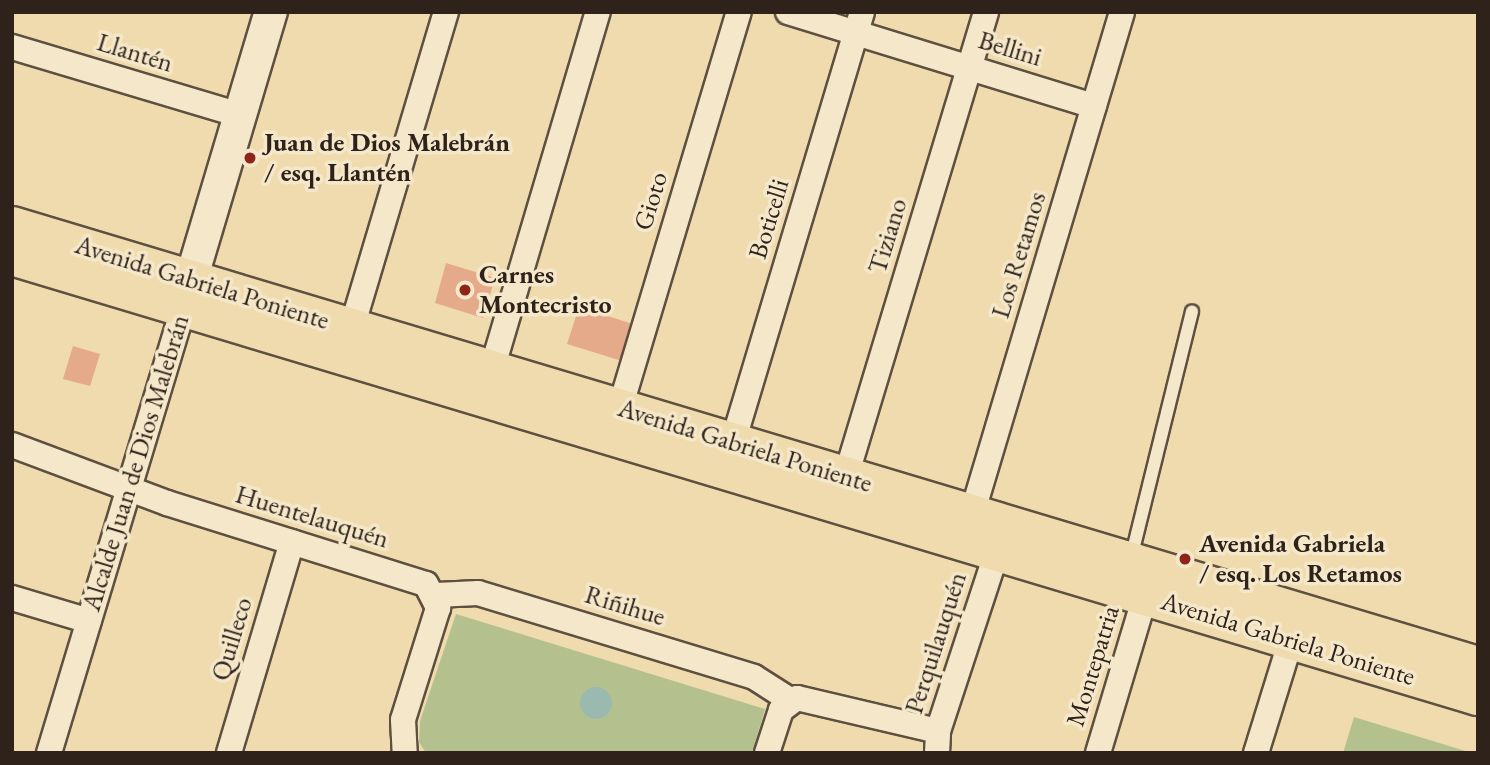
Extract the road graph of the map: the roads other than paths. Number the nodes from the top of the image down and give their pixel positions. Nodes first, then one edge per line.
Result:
1 (271, 12) edge
2 (446, 12) edge
3 (598, 12) edge
4 (739, 12) edge
5 (788, 12) edge
6 (986, 12) edge
7 (1122, 12) edge
8 (859, 23) edge
9 (12, 47) edge
10 (969, 68) junction
11 (1094, 106) junction
12 (240, 116) junction
13 (12, 226) edge
14 (12, 256) edge
15 (187, 293) junction
16 (1192, 311) dead end
17 (352, 327) junction
18 (492, 369) junction
19 (620, 408) junction
20 (733, 442) junction
21 (12, 444) edge
22 (846, 476) junction
23 (129, 487) junction
24 (972, 514) junction
25 (292, 542) junction
26 (997, 552) junction
27 (1138, 579) junction
28 (436, 595) junction
29 (12, 598) edge
30 (89, 621) junction
31 (1291, 639) junction
32 (1478, 666) edge
33 (1478, 696) edge
34 (790, 700) junction
35 (937, 742) edge
36 (50, 753) edge
37 (229, 753) edge
38 (405, 753) edge
39 (767, 753) edge
40 (1098, 753) edge
41 (1256, 753) edge

1 - 12 street, Alcalde Juan de Dios Malebrán
2 - 17 street
3 - 18 street
4 - 19 street, Gioto
5 - 8 street, Bellini
6 - 10 street, Tiziano
7 - 11 street, Los Retamos
8 - 10 street, Bellini
8 - 20 street, Boticelli
9 - 12 street, Llantén
10 - 11 street, Bellini
10 - 22 street, Tiziano
11 - 24 street, Los Retamos
12 - 15 street, Alcalde Juan de Dios Malebrán
13 - 15 main road, Avenida Gabriela Poniente
14 - 15 main road, Avenida Gabriela Poniente
15 - 17 main road, Avenida Gabriela Poniente
15 - 23 street, Alcalde Juan de Dios Malebrán
15 - 26 main road, Avenida Gabriela Poniente
16 - 27 lane
17 - 18 main road, Avenida Gabriela Poniente
18 - 19 main road, Avenida Gabriela Poniente
19 - 20 main road, Avenida Gabriela Poniente
20 - 22 main road, Avenida Gabriela Poniente
21 - 23 street, Huentelauquén
22 - 24 main road, Avenida Gabriela Poniente
23 - 25 street, Huentelauquén
23 - 30 street, Alcalde Juan de Dios Malebrán
24 - 27 main road, Avenida Gabriela Poniente
25 - 28 street, Huentelauquén
25 - 37 street, Quilleco
26 - 27 main road, Avenida Gabriela Poniente
26 - 35 street, Perquilauquén
27 - 31 main road, Avenida Gabriela Poniente
27 - 32 main road, Avenida Gabriela Poniente
27 - 40 street, Montepatria
28 - 34 street, Riñihue
28 - 38 street
29 - 30 street
30 - 36 street, Alcalde Juan de Dios Malebrán
31 - 33 main road, Avenida Gabriela Poniente
31 - 41 street
34 - 35 street
34 - 39 street

